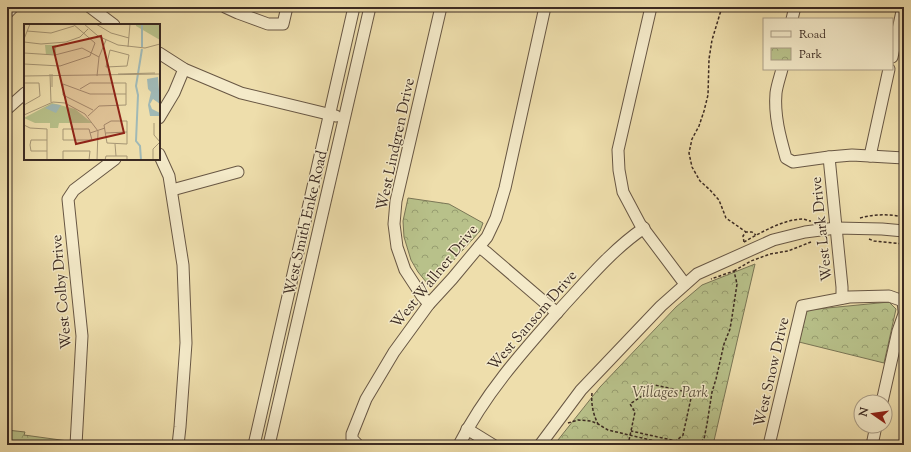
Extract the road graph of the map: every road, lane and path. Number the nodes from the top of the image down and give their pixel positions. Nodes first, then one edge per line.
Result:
1 (13, 7) edge
2 (90, 7) edge
3 (225, 7) edge
4 (287, 7) edge
5 (354, 7) edge
6 (370, 7) edge
7 (441, 7) edge
8 (545, 7) edge
9 (652, 7) edge
10 (722, 7) edge
11 (795, 7) edge
12 (903, 7) edge
13 (7, 13) edge
14 (792, 18) edge
15 (113, 24) edge
16 (893, 52) edge
17 (160, 54) edge
18 (184, 69) junction
19 (782, 70) edge
20 (889, 70) edge
21 (24, 94) edge
22 (7, 109) edge
23 (330, 114) junction
24 (160, 116) edge
25 (345, 118) junction
26 (160, 156) edge
27 (870, 156) junction
28 (828, 157) junction
29 (904, 158) edge
30 (114, 160) edge
31 (238, 172) dead end
32 (172, 190) junction
33 (644, 228) junction
34 (836, 228) junction
35 (746, 232) junction
36 (904, 232) edge
37 (756, 235) dead end
38 (867, 238) dead end
39 (814, 240) dead end
40 (744, 242) dead end
41 (904, 244) edge
42 (479, 247) junction
43 (734, 271) junction
44 (707, 280) dead end
45 (685, 284) junction
46 (842, 298) junction
47 (429, 304) junction
48 (904, 308) edge
49 (557, 313) junction
50 (592, 392) dead end
51 (884, 394) edge
52 (568, 423) dead end
53 (598, 424) junction
54 (468, 429) junction
55 (631, 431) junction
56 (874, 434) edge
57 (630, 435) junction
58 (355, 442) edge
59 (76, 445) edge
60 (178, 445) edge
61 (254, 445) edge
62 (269, 445) edge
63 (459, 445) edge
64 (493, 445) edge
65 (540, 445) edge
66 (628, 445) edge
67 (672, 445) edge
68 (697, 445) edge
69 (769, 445) edge
70 (872, 445) edge

1 - 13 street
2 - 15 street
3 - 4 street
5 - 23 street, West Smith Enke Road
6 - 25 street, West Smith Enke Road
7 - 47 street, West Lindgren Drive
8 - 42 street, West Wallner Drive
9 - 33 street
10 - 35 path
11 - 14 street
12 - 16 street
17 - 18 street
18 - 23 street
18 - 24 street
19 - 28 street
20 - 27 street
21 - 22 street
23 - 25 street
23 - 61 street, West Smith Enke Road
25 - 62 street, West Smith Enke Road
26 - 32 street
27 - 28 street
27 - 29 street
28 - 34 street, West Lark Drive
30 - 59 street, West Colby Drive
31 - 32 street
32 - 60 street
33 - 45 street
33 - 49 street, West Sansom Drive
34 - 36 street
34 - 45 street
34 - 46 street, West Lark Drive
35 - 37 path
35 - 40 path
38 - 41 path
39 - 43 path
42 - 47 street, West Wallner Drive
42 - 49 street
43 - 44 path
43 - 68 path
45 - 65 street
46 - 48 street
46 - 69 street, West Snow Drive
47 - 58 street, West Wallner Drive
48 - 51 street
49 - 54 street, West Sansom Drive
50 - 53 path
52 - 53 path
53 - 57 path
54 - 63 street, West Sansom Drive
54 - 64 street
55 - 55 path
55 - 57 path
56 - 70 street
57 - 66 path
57 - 67 path

